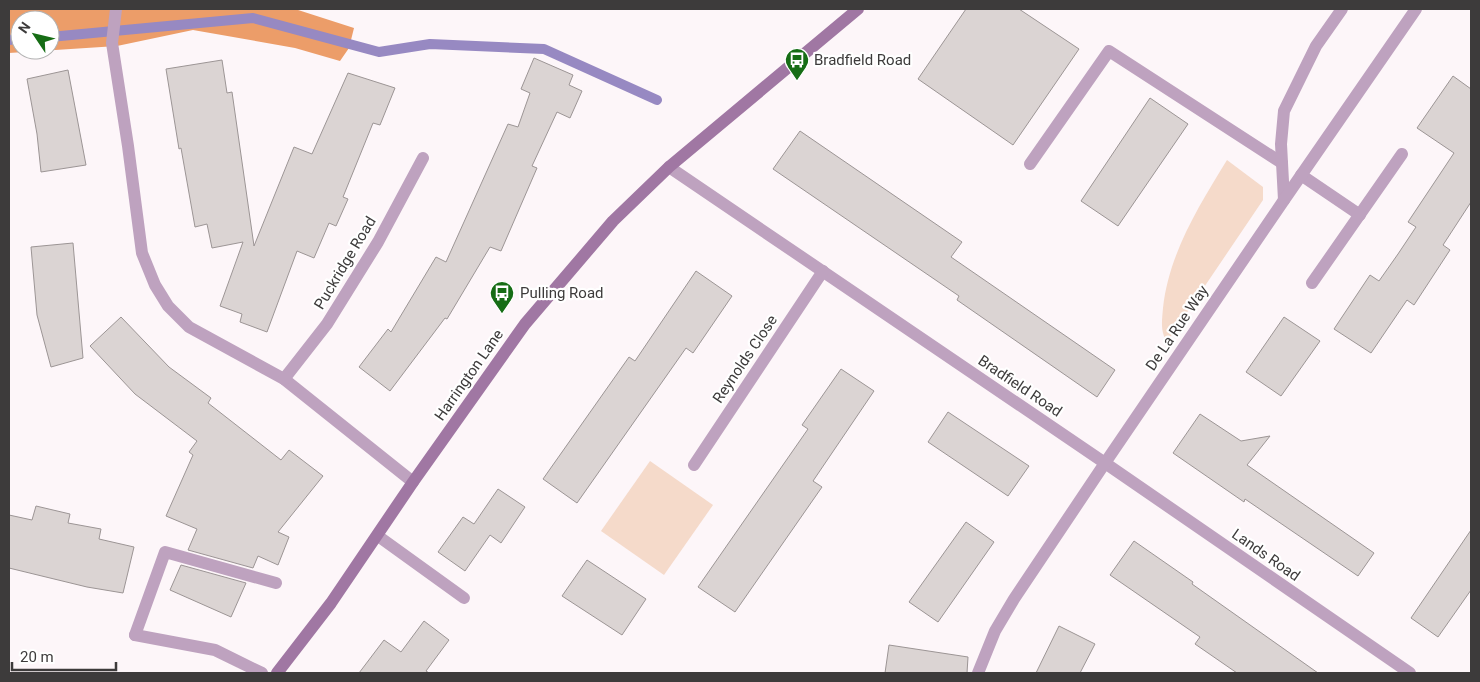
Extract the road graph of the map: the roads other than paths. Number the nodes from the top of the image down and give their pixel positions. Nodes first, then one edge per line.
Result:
1 (116, 9) edge
2 (858, 9) edge
3 (1342, 9) edge
4 (1416, 9) edge
5 (1402, 154) dead end
6 (423, 158) dead end
7 (1282, 163) junction
8 (1030, 164) dead end
9 (669, 167) junction
10 (1301, 176) junction
11 (1284, 200) junction
12 (1360, 214) junction
13 (823, 271) junction
14 (1312, 283) dead end
15 (284, 379) junction
16 (1105, 463) junction
17 (694, 465) dead end
18 (413, 482) junction
19 (378, 536) junction
20 (276, 583) dead end
21 (464, 598) dead end
22 (262, 673) edge
23 (277, 673) edge
24 (978, 673) edge
25 (1410, 673) edge

1 - 15 street
2 - 9 street, Harrington Lane
3 - 7 street
4 - 10 street, De La Rue Way
5 - 12 street
6 - 15 street, Puckridge Road
7 - 8 street
7 - 11 street
9 - 13 street, Bradfield Road
9 - 18 street, Harrington Lane
10 - 11 street, De La Rue Way
10 - 12 street
11 - 16 street, De La Rue Way
12 - 14 street
13 - 16 street, Bradfield Road
13 - 17 street, Reynolds Close
15 - 18 street
16 - 24 street, De La Rue Way
16 - 25 street, Lands Road
18 - 19 street, Harrington Lane
19 - 21 street
19 - 23 street, Harrington Lane
20 - 22 street

